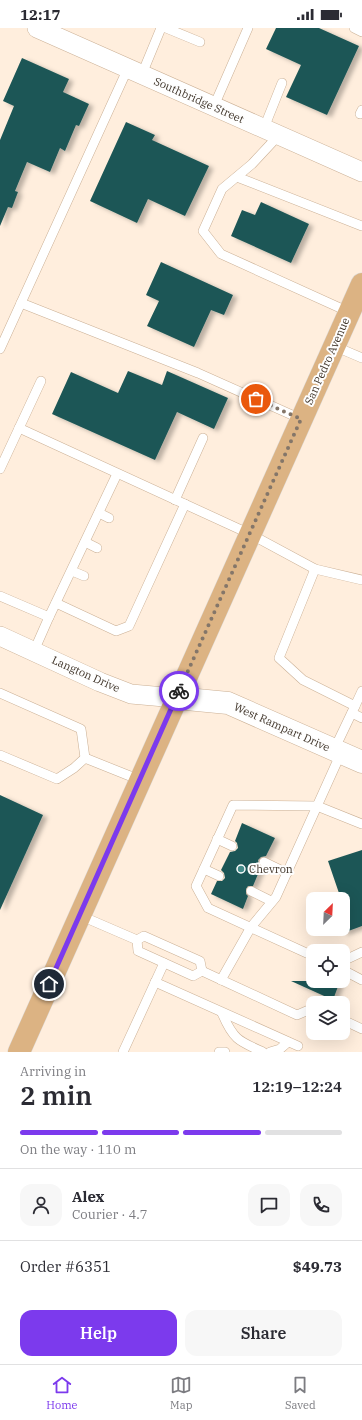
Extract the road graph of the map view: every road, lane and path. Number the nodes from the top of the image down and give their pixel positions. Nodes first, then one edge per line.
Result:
1 (37, 28) edge
2 (160, 28) edge
3 (166, 28) edge
4 (248, 28) edge
5 (354, 28) edge
6 (362, 32) edge
7 (200, 42) dead end
8 (135, 71) junction
9 (282, 83) dead end
10 (214, 106) junction
11 (272, 131) junction
12 (362, 172) edge
13 (237, 177) junction
14 (362, 226) edge
15 (362, 284) edge
16 (21, 303) junction
17 (349, 312) junction
18 (334, 346) junction
19 (0, 349) edge
20 (362, 358) edge
21 (41, 381) dead end
22 (301, 419) junction
23 (19, 428) junction
24 (203, 438) dead end
25 (0, 469) edge
26 (118, 474) junction
27 (175, 500) junction
28 (185, 504) junction
29 (99, 513) junction
30 (109, 518) dead end
31 (250, 534) junction
32 (85, 542) junction
33 (97, 548) dead end
34 (315, 569) junction
35 (72, 571) junction
36 (84, 576) dead end
37 (362, 580) edge
38 (0, 596) edge
39 (56, 603) junction
40 (49, 617) junction
41 (0, 636) edge
42 (34, 651) junction
43 (362, 691) edge
44 (0, 693) edge
45 (176, 698) junction
46 (353, 710) junction
47 (362, 718) edge
48 (338, 751) junction
49 (0, 755) edge
50 (85, 758) junction
51 (362, 762) edge
52 (140, 780) junction
53 (317, 806) junction
54 (362, 824) edge
55 (217, 839) junction
56 (232, 846) dead end
57 (264, 862) dead end
58 (204, 869) junction
59 (287, 872) junction
60 (219, 876) dead end
61 (251, 891) dead end
62 (271, 901) junction
63 (79, 915) junction
64 (251, 927) junction
65 (137, 940) junction
66 (362, 952) edge
67 (306, 953) edge
68 (350, 958) edge
69 (164, 963) junction
70 (202, 971) junction
71 (350, 974) edge
72 (222, 980) junction
73 (362, 980) edge
74 (155, 982) junction
75 (306, 1011) edge
76 (222, 1013) junction
77 (350, 1023) edge
78 (362, 1028) edge
79 (288, 1042) junction
80 (298, 1046) dead end
81 (19, 1052) edge
82 (123, 1052) edge
83 (219, 1052) edge
84 (224, 1052) edge
85 (263, 1052) edge
86 (270, 1052) edge

1 - 8 street, Southbridge Street
2 - 8 lane
3 - 7 lane
4 - 10 lane
5 - 6 lane
8 - 10 street, Southbridge Street
8 - 16 lane
9 - 11 lane
10 - 11 street, Southbridge Street
11 - 12 street, Southbridge Street
11 - 13 lane
13 - 14 lane
13 - 17 lane
15 - 17 main road, San Pedro Avenue
16 - 19 lane
16 - 22 lane
17 - 18 main road, San Pedro Avenue
18 - 20 lane
18 - 22 main road, San Pedro Avenue
21 - 23 lane
22 - 31 main road, San Pedro Avenue
23 - 25 lane
23 - 26 lane
24 - 27 lane
26 - 27 lane
26 - 29 lane
27 - 28 lane
28 - 31 lane
28 - 39 lane
29 - 30 lane
29 - 32 lane
31 - 34 lane
31 - 45 main road, San Pedro Avenue
32 - 33 lane
32 - 35 lane
34 - 37 lane
34 - 46 lane
35 - 36 lane
35 - 39 lane
38 - 40 lane
39 - 40 lane
40 - 42 lane
41 - 42 street, Langton Drive
42 - 45 street, Langton Drive
43 - 46 lane
44 - 50 lane
45 - 48 street, West Rampart Drive
45 - 52 main road, San Pedro Avenue
46 - 47 lane
46 - 48 lane
48 - 51 street, West Rampart Drive
48 - 53 lane
49 - 50 lane
50 - 52 lane
52 - 63 main road, San Pedro Avenue
53 - 54 lane
53 - 55 lane
53 - 59 lane
55 - 56 lane
55 - 58 lane
57 - 59 lane
58 - 60 lane
58 - 64 lane
59 - 62 lane
61 - 62 lane
62 - 64 lane
63 - 65 lane
63 - 81 main road, San Pedro Avenue
64 - 67 lane
64 - 72 lane
65 - 69 lane
65 - 70 lane
66 - 68 lane
69 - 70 lane
69 - 74 lane
70 - 72 lane
71 - 73 lane
72 - 75 lane
74 - 76 lane
74 - 82 lane
76 - 79 lane
76 - 85 lane
77 - 78 lane
79 - 80 lane
79 - 86 lane
83 - 84 lane

